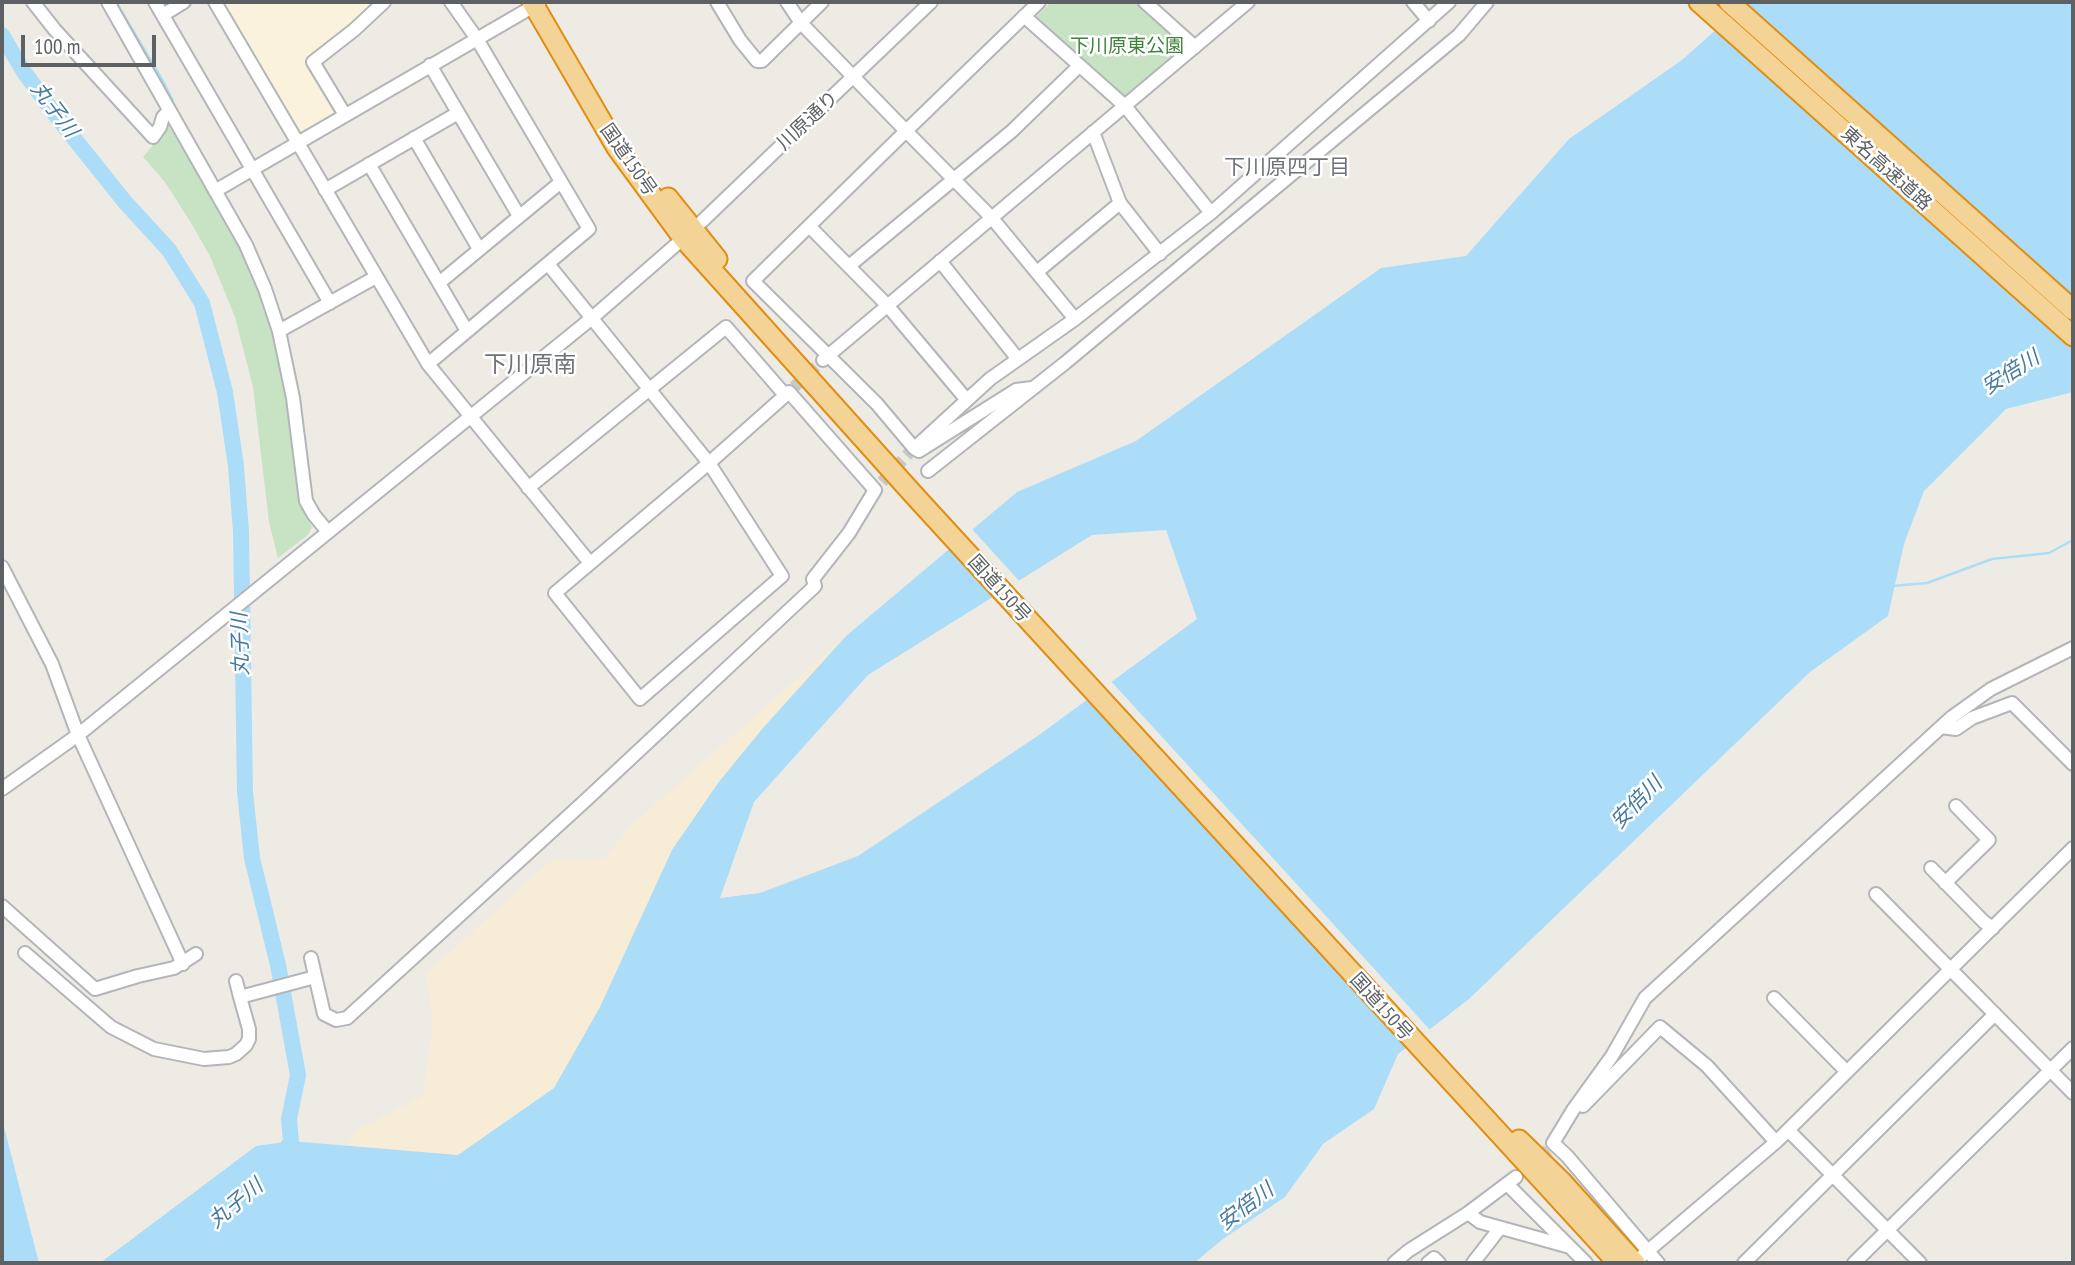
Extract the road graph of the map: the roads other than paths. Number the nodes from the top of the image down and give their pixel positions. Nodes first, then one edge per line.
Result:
1 (33, 2) edge
2 (108, 2) edge
3 (155, 2) edge
4 (184, 2) edge
5 (215, 2) edge
6 (384, 2) edge
7 (451, 2) edge
8 (717, 2) edge
9 (787, 2) edge
10 (822, 2) edge
11 (931, 2) edge
12 (1039, 2) edge
13 (1145, 2) edge
14 (1413, 2) edge
15 (1449, 2) edge
16 (1487, 2) edge
17 (1699, 2) edge
18 (1729, 2) edge
19 (538, 3) edge
20 (1246, 3) edge
21 (163, 15) junction
22 (1024, 16) junction
23 (1429, 21) junction
24 (801, 23) junction
25 (477, 38) junction
26 (1195, 47) junction
27 (430, 65) junction
28 (1079, 66) junction
29 (854, 78) junction
30 (1125, 106) junction
31 (169, 111) junction
32 (458, 113) junction
33 (345, 115) junction
34 (906, 131) junction
35 (1093, 132) junction
36 (414, 138) junction
37 (297, 143) junction
38 (369, 164) junction
39 (252, 169) junction
40 (954, 180) junction
41 (561, 182) junction
42 (325, 190) junction
43 (215, 191) junction
44 (1120, 203) junction
45 (1212, 213) junction
46 (519, 216) junction
47 (992, 218) junction
48 (809, 226) junction
49 (688, 234) junction
50 (479, 249) junction
51 (1160, 254) junction
52 (940, 261) junction
53 (548, 264) junction
54 (849, 267) junction
55 (1037, 272) junction
56 (376, 277) junction
57 (439, 283) junction
58 (330, 303) junction
59 (887, 305) junction
60 (2073, 310) edge
61 (592, 318) junction
62 (1075, 319) junction
63 (279, 331) junction
64 (467, 331) junction
65 (2073, 336) edge
66 (825, 358) junction
67 (1017, 359) junction
68 (428, 364) junction
69 (1032, 388) junction
70 (650, 390) junction
71 (789, 391) junction
72 (966, 399) junction
73 (469, 416) junction
74 (913, 450) junction
75 (709, 463) junction
76 (921, 484) junction
77 (528, 488) junction
78 (328, 532) junction
79 (590, 563) junction
80 (2, 567) edge
81 (2073, 648) edge
82 (1941, 727) junction
83 (78, 736) junction
84 (2073, 764) edge
85 (2, 789) edge
86 (1956, 806) dead end
87 (2073, 848) edge
88 (1931, 868) dead end
89 (1945, 883) junction
90 (1876, 894) dead end
91 (2, 906) edge
92 (1993, 928) junction
93 (196, 954) dead end
94 (311, 958) dead end
95 (183, 964) junction
96 (1951, 969) junction
97 (310, 978) junction
98 (236, 981) dead end
99 (90, 985) junction
100 (245, 996) junction
101 (1774, 998) dead end
102 (1995, 1014) junction
103 (2073, 1048) edge
104 (2051, 1070) junction
105 (1847, 1072) junction
106 (2073, 1093) edge
107 (1573, 1110) junction
108 (1788, 1130) junction
109 (1511, 1140) junction
110 (1776, 1142) junction
111 (1833, 1175) junction
112 (1468, 1213) junction
113 (1500, 1228) junction
114 (1887, 1230) junction
115 (1570, 1247) junction
116 (1638, 1258) edge
117 (1394, 1263) edge
118 (1428, 1263) edge
119 (1439, 1263) edge
120 (1473, 1263) edge
121 (1586, 1263) edge
122 (1609, 1263) edge
123 (1618, 1263) edge
124 (1658, 1263) edge
125 (1744, 1263) edge
126 (1854, 1263) edge
127 (1920, 1263) edge

1 - 31 street
2 - 31 street
3 - 21 street
4 - 21 street
5 - 37 street
6 - 33 street
7 - 25 street
8 - 24 street
9 - 24 street
10 - 24 street
11 - 29 street, 川原通り
12 - 22 street
13 - 26 street
14 - 23 street
15 - 23 street
16 - 69 street
17 - 65 highway, 東名高速道路
18 - 60 highway, 東名高速道路
19 - 25 street
19 - 49 highway, 国道150号
20 - 26 street
21 - 39 street
22 - 28 street
22 - 34 street
23 - 45 street
24 - 29 street
25 - 27 street
25 - 41 street
26 - 30 street
27 - 32 street
27 - 33 street
28 - 30 street
28 - 40 street
29 - 34 street
29 - 49 street, 川原通り
30 - 35 street
30 - 45 street
31 - 43 street
32 - 36 street
32 - 46 street
33 - 37 street
34 - 40 street
34 - 48 street
35 - 44 street
35 - 47 street
36 - 38 street
36 - 50 street
37 - 39 street
37 - 42 street
38 - 42 street
38 - 57 street
39 - 43 street
39 - 58 street
40 - 47 street
40 - 54 street
41 - 46 street
41 - 53 street
42 - 56 street
43 - 63 street
44 - 51 street
44 - 55 street
45 - 51 street
46 - 50 street
47 - 52 street
47 - 55 street
48 - 54 street
48 - 66 street
49 - 61 street, 川原通り
49 - 76 highway, 国道150号
50 - 57 street
51 - 62 street
52 - 59 street
52 - 67 street
53 - 61 street
53 - 64 street
54 - 59 street
55 - 62 street
56 - 58 street
56 - 68 street
57 - 64 street
58 - 63 street
59 - 66 street
59 - 72 street
61 - 70 street
61 - 73 street, 川原通り
62 - 67 street
63 - 78 street
64 - 68 street
66 - 74 street
67 - 72 street
68 - 73 street
69 - 74 street
69 - 76 street
70 - 71 street
70 - 75 street
70 - 77 street
71 - 75 street
71 - 97 street
72 - 74 street
73 - 77 street
73 - 78 street, 川原通り
75 - 79 street
75 - 79 street
76 - 109 highway, 国道150号
77 - 79 street
78 - 83 street, 川原通り
80 - 83 street
81 - 82 street
82 - 84 street
82 - 107 street
83 - 85 street, 川原通り
83 - 95 street
86 - 89 street
87 - 92 street
88 - 89 street
89 - 92 street
90 - 96 street
91 - 99 street
92 - 96 street
93 - 95 street
94 - 97 street
95 - 99 street
96 - 102 street
96 - 105 street
97 - 100 street
98 - 100 street
99 - 100 street
101 - 105 street
102 - 104 street
102 - 111 street
103 - 104 street
104 - 106 street
104 - 114 street
105 - 108 street
107 - 110 street
107 - 116 street
108 - 110 street
108 - 111 street
109 - 116 highway, 国道150号
109 - 122 highway, 国道150号
109 - 123 highway, 国道150号
110 - 116 street
111 - 114 street
111 - 125 street
112 - 113 street
112 - 115 street
112 - 117 street
113 - 115 street
113 - 120 street
114 - 126 street
114 - 127 street
115 - 121 street
116 - 124 street
118 - 119 street

